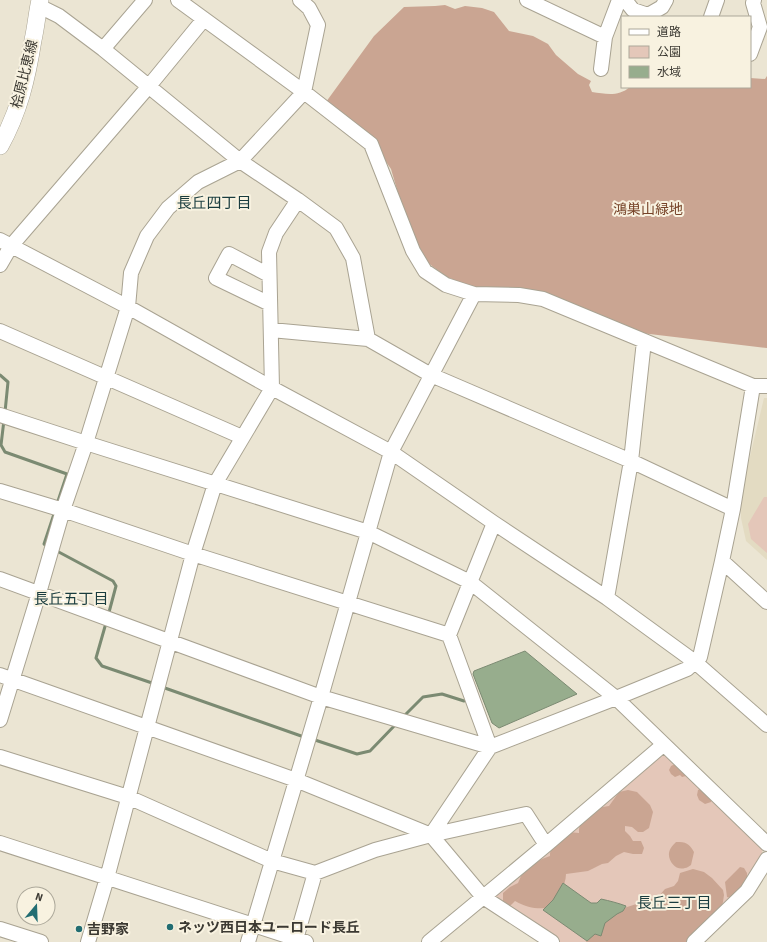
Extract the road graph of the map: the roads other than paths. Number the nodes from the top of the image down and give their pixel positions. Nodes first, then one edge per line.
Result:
1 (145, 0) edge
2 (178, 0) edge
3 (300, 0) edge
4 (527, 0) edge
5 (619, 0) edge
6 (626, 0) edge
7 (666, 0) edge
8 (717, 0) edge
9 (754, 0) edge
10 (39, 3) edge
11 (650, 16) edge
12 (711, 16) edge
13 (204, 19) junction
14 (605, 37) junction
15 (103, 50) junction
16 (751, 51) edge
17 (601, 69) dead end
18 (149, 86) junction
19 (304, 92) junction
20 (0, 146) edge
21 (240, 161) junction
22 (298, 200) junction
23 (6, 243) edge
24 (0, 264) edge
25 (270, 275) junction
26 (474, 294) junction
27 (270, 304) junction
28 (128, 307) junction
29 (270, 330) junction
30 (0, 331) edge
31 (368, 339) junction
32 (644, 341) junction
33 (432, 375) junction
34 (106, 377) junction
35 (760, 386) edge
36 (272, 388) junction
37 (0, 415) edge
38 (242, 437) junction
39 (86, 443) junction
40 (391, 452) junction
41 (631, 461) junction
42 (215, 484) junction
43 (0, 491) edge
44 (733, 509) junction
45 (64, 510) junction
46 (494, 523) junction
47 (368, 532) junction
48 (194, 554) junction
49 (722, 561) junction
50 (0, 579) edge
51 (470, 582) junction
52 (40, 593) junction
53 (607, 598) junction
54 (767, 602) edge
55 (348, 603) junction
56 (449, 635) junction
57 (170, 641) junction
58 (695, 662) junction
59 (6, 678) edge
60 (321, 697) junction
61 (616, 698) junction
62 (0, 720) edge
63 (767, 725) edge
64 (147, 727) junction
65 (663, 745) junction
66 (490, 747) junction
67 (0, 757) edge
68 (296, 780) junction
69 (128, 797) junction
70 (430, 835) junction
71 (0, 843) edge
72 (767, 844) edge
73 (546, 845) junction
74 (767, 858) edge
75 (272, 861) junction
76 (315, 873) junction
77 (107, 878) junction
78 (483, 897) junction
79 (253, 925) junction
80 (0, 929) edge
81 (301, 940) edge
82 (42, 942) edge
83 (88, 942) edge
84 (248, 942) edge
85 (430, 942) edge
86 (552, 942) edge
87 (694, 942) edge

1 - 15 street
2 - 13 street
3 - 19 street
4 - 14 street
5 - 14 street
6 - 11 street
7 - 11 street
8 - 12 street
9 - 16 street
10 - 15 street
10 - 20 main road, 桧原比恵線
13 - 18 street
13 - 19 street
14 - 17 street
15 - 18 street
18 - 21 street
18 - 23 street
19 - 21 street
19 - 26 street
21 - 22 street
21 - 28 street
22 - 25 street
22 - 31 street
23 - 24 street
23 - 28 street
25 - 27 street
25 - 27 street
26 - 32 street
26 - 33 street
27 - 29 street
28 - 34 street
28 - 36 street
29 - 31 street
29 - 36 street
30 - 34 street
31 - 33 street
32 - 35 street
32 - 41 street
33 - 40 street
33 - 41 street
34 - 38 street
34 - 39 street
35 - 44 street
36 - 38 street
36 - 40 street
37 - 39 street
38 - 42 street
39 - 42 street
39 - 45 street
40 - 46 street
40 - 47 street
41 - 44 street
41 - 53 street
42 - 47 street
42 - 48 street
43 - 45 street
44 - 49 street
45 - 48 street
45 - 52 street
46 - 51 street
46 - 53 street
47 - 51 street
47 - 55 street
48 - 55 street
48 - 57 street
49 - 54 street
49 - 58 street
50 - 52 street
51 - 56 street
51 - 61 street
52 - 57 street
52 - 59 street
53 - 58 street
55 - 56 street
55 - 60 street
56 - 66 street
57 - 60 street
57 - 64 street
58 - 61 street
58 - 63 street
59 - 62 street
59 - 64 street
60 - 66 street
60 - 68 street
61 - 65 street
61 - 66 street
64 - 68 street
64 - 69 street
65 - 72 street
65 - 73 street
66 - 70 street
67 - 69 street
68 - 70 street
68 - 75 street
69 - 75 street
69 - 77 street
70 - 73 street
70 - 76 street
70 - 78 street
71 - 77 street
73 - 78 street
74 - 87 street
75 - 76 street
75 - 79 street
76 - 81 street
77 - 79 street
77 - 83 street
78 - 85 street
78 - 86 street
79 - 81 street
79 - 84 street
80 - 82 street

